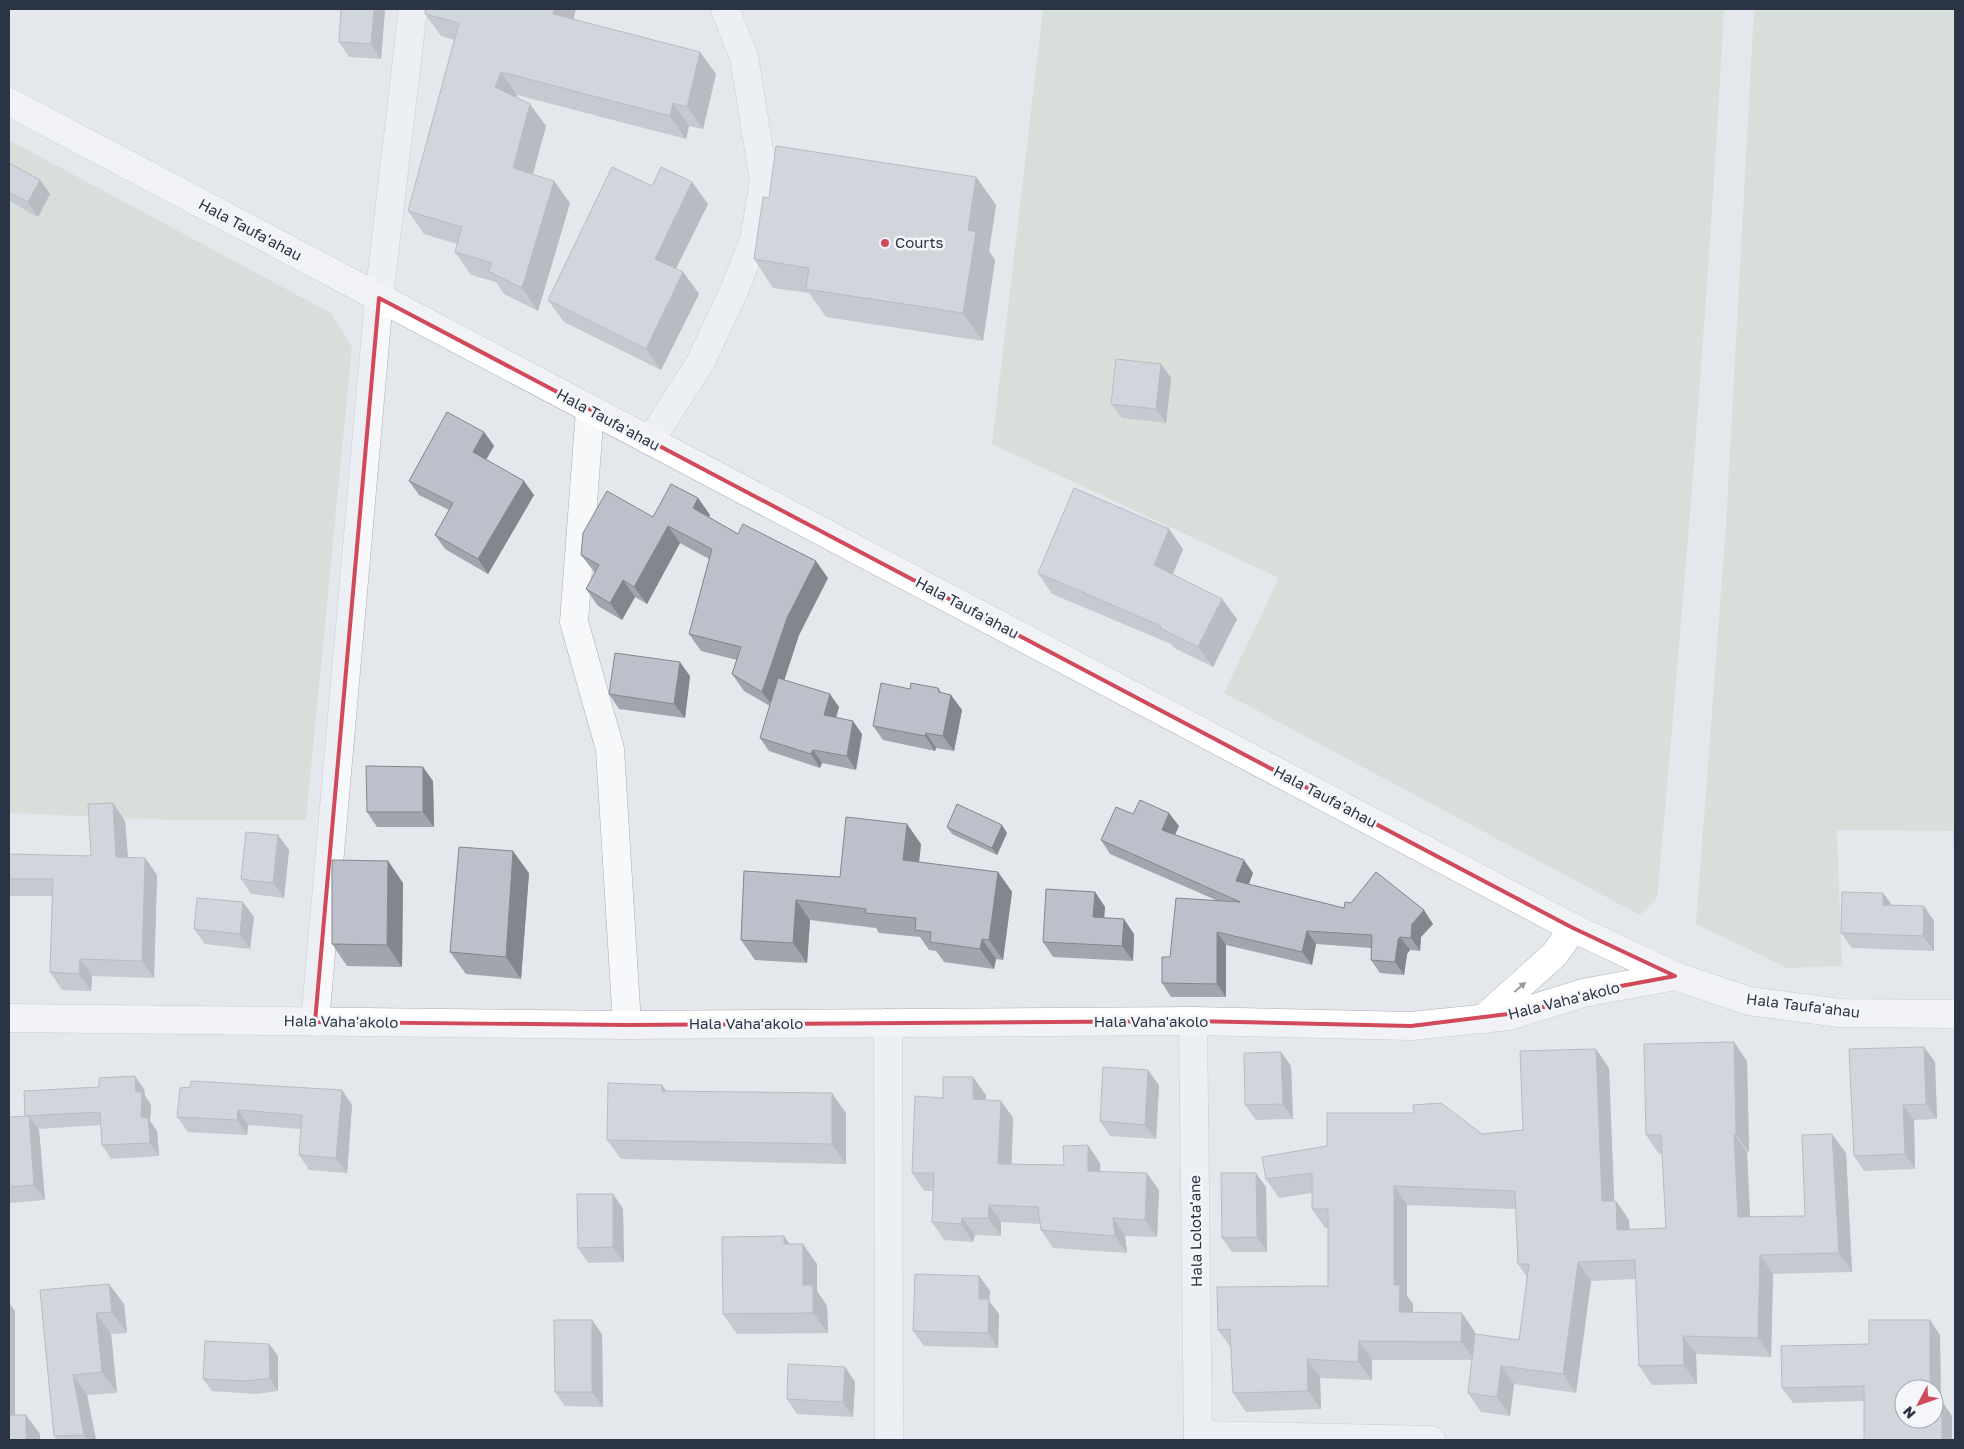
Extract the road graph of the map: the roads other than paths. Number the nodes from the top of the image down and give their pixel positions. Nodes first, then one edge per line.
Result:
1 (413, 9) edge
2 (725, 9) edge
3 (9, 102) edge
4 (379, 298) junction
5 (590, 410) junction
6 (650, 441) junction
7 (1573, 928) junction
8 (1675, 976) junction
9 (1955, 1014) edge
10 (9, 1018) edge
11 (1483, 1018) junction
12 (1193, 1021) junction
13 (315, 1022) junction
14 (888, 1023) junction
15 (627, 1025) junction
16 (1198, 1438) edge
17 (889, 1440) edge
18 (1432, 1440) edge

1 - 4 street
2 - 6 street
3 - 4 main road, Hala Taufa'ahau
4 - 5 main road, Hala Taufa'ahau
4 - 13 street
5 - 6 main road, Hala Taufa'ahau
5 - 15 street
6 - 7 main road, Hala Taufa'ahau
7 - 8 main road, Hala Taufa'ahau
11 -> 7 main road, Hala Vaha'akolo
8 - 9 main road, Hala Taufa'ahau
8 - 11 main road, Hala Vaha'akolo
10 - 13 main road, Hala Vaha'akolo
11 - 12 main road, Hala Vaha'akolo
12 - 14 main road, Hala Vaha'akolo
12 - 16 street, Hala Lolota'ane
13 - 15 main road, Hala Vaha'akolo
14 - 15 main road, Hala Vaha'akolo
14 - 17 street
16 - 18 street

